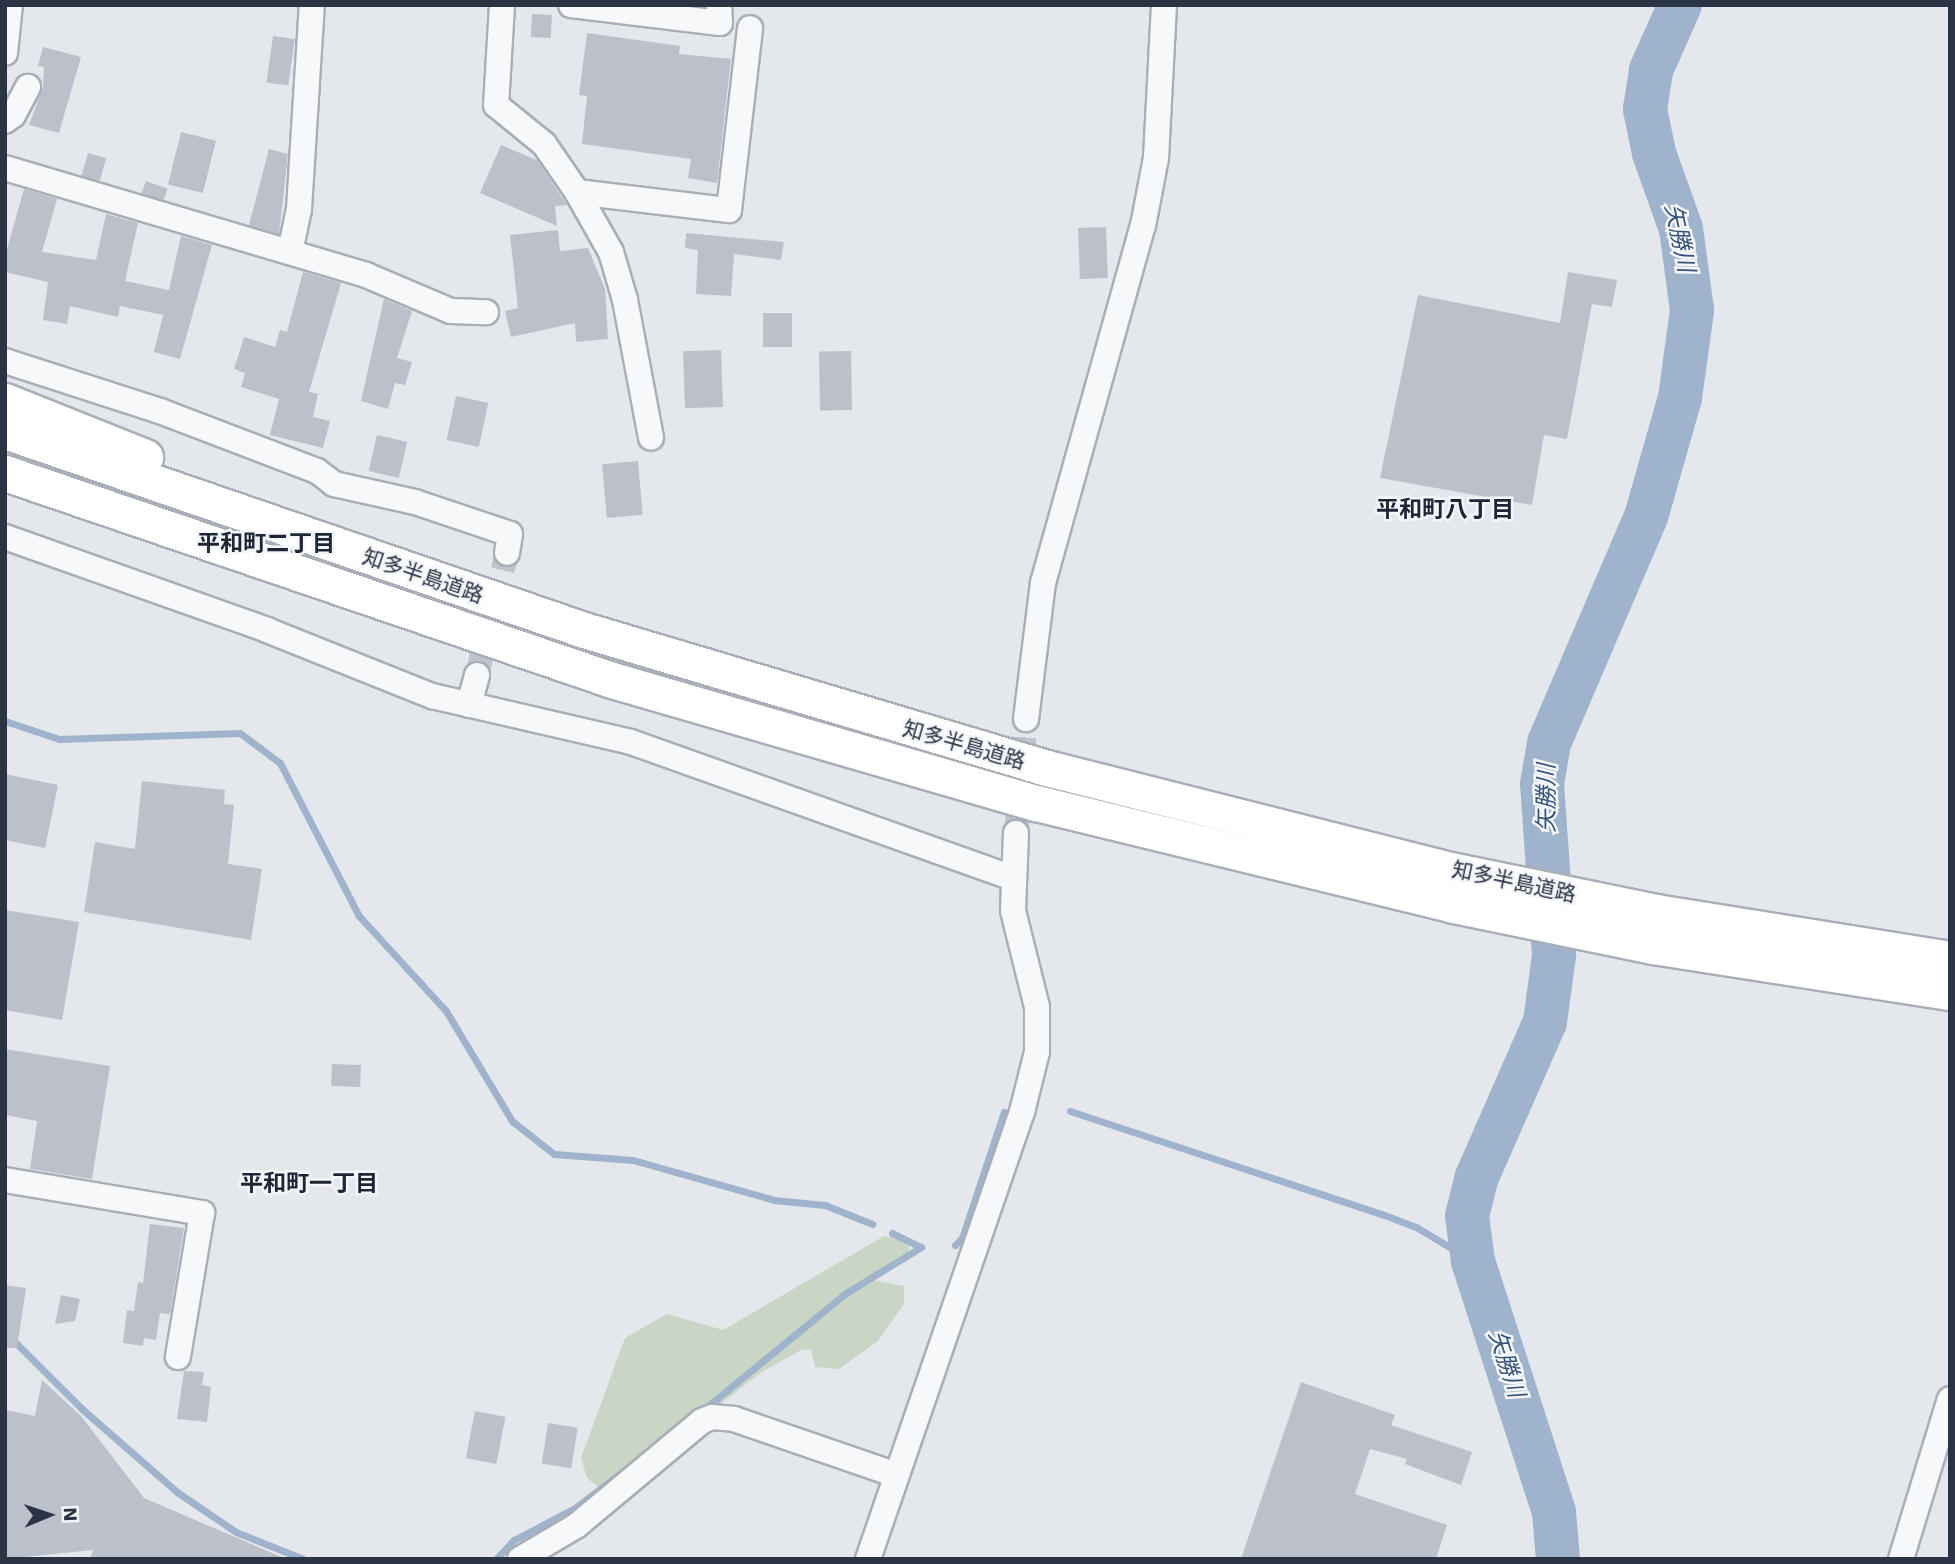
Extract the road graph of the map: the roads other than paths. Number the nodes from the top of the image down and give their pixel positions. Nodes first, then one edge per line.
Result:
1 (10, 5) edge
2 (312, 5) edge
3 (502, 5) edge
4 (571, 5) edge
5 (719, 5) edge
6 (1164, 5) edge
7 (750, 28) dead end
8 (5, 53) edge
9 (28, 87) dead end
10 (5, 121) edge
11 (5, 168) edge
12 (577, 192) junction
13 (290, 253) junction
14 (486, 312) dead end
15 (5, 361) edge
16 (5, 401) edge
17 (5, 431) edge
18 (652, 438) dead end
19 (5, 473) edge
20 (5, 493) edge
21 (209, 504) junction
22 (5, 537) edge
23 (507, 553) tunnel mouth
24 (477, 675) tunnel mouth
25 (612, 680) junction
26 (468, 705) junction
27 (1026, 719) tunnel mouth
28 (1016, 833) tunnel mouth
29 (1011, 877) junction
30 (1950, 959) edge
31 (1950, 992) edge
32 (5, 1180) edge
33 (178, 1357) dead end
34 (1950, 1399) edge
35 (897, 1475) junction
36 (520, 1559) edge
37 (867, 1559) edge
38 (1901, 1559) edge

1 - 8 street
2 - 13 street
3 - 12 street
4 - 5 street
6 - 27 street
7 - 12 street
9 - 10 street
11 - 13 street
12 - 18 street
13 - 14 street
15 - 23 street
16 - 21 highway
17 - 21 highway, 知多半島道路
19 - 25 highway, 知多半島道路
20 - 25 highway
21 - 30 highway, 知多半島道路
22 - 26 street
24 - 26 street
25 - 31 highway, 知多半島道路
26 - 29 street
28 - 29 street
29 - 35 street
32 - 33 street
34 - 38 street
35 - 36 street
35 - 37 street

